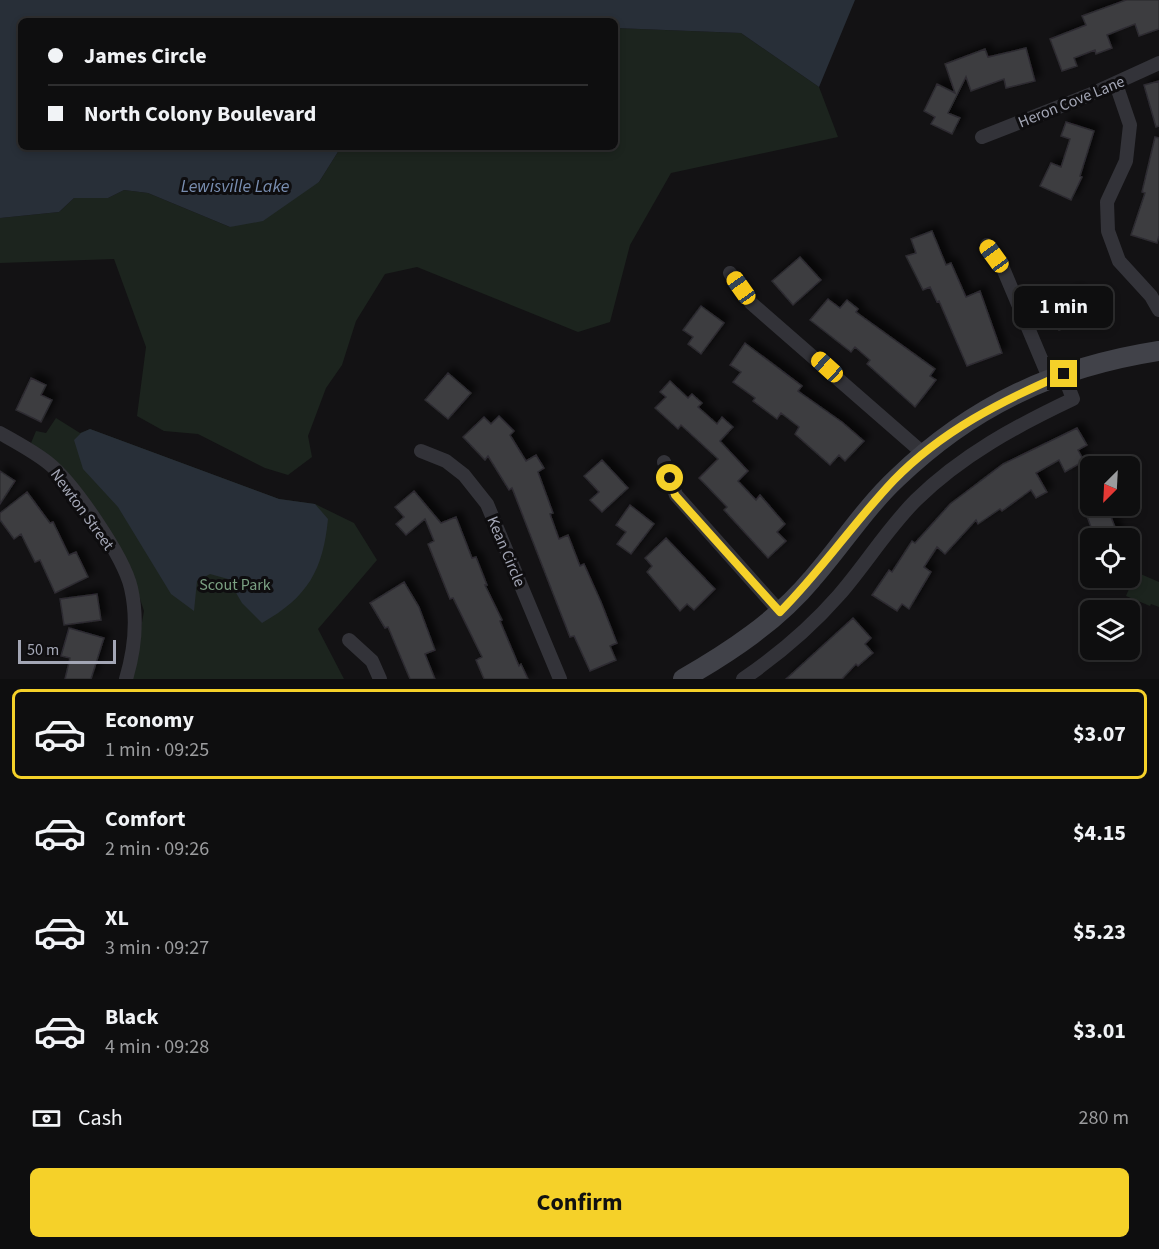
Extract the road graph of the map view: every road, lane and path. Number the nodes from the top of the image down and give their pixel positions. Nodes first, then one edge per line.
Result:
1 (1159, 63) edge
2 (1116, 84) junction
3 (982, 137) dead end
4 (987, 245) dead end
5 (730, 273) dead end
6 (1159, 310) edge
7 (1159, 351) edge
8 (1057, 376) junction
9 (0, 433) edge
10 (421, 451) dead end
11 (924, 454) junction
12 (664, 462) dead end
13 (780, 612) junction
14 (349, 640) dead end
15 (126, 679) edge
16 (380, 679) edge
17 (560, 679) edge
18 (683, 679) edge
19 (743, 679) edge

1 - 2 street, Heron Cove Lane
2 - 3 street, Heron Cove Lane
2 - 6 street
4 - 8 street
5 - 11 street
7 - 8 main road
8 - 11 main road
8 - 19 street
9 - 15 street, Newton Street
10 - 17 street, Kean Circle
11 - 13 main road
12 - 13 street
13 - 18 main road
14 - 16 street

